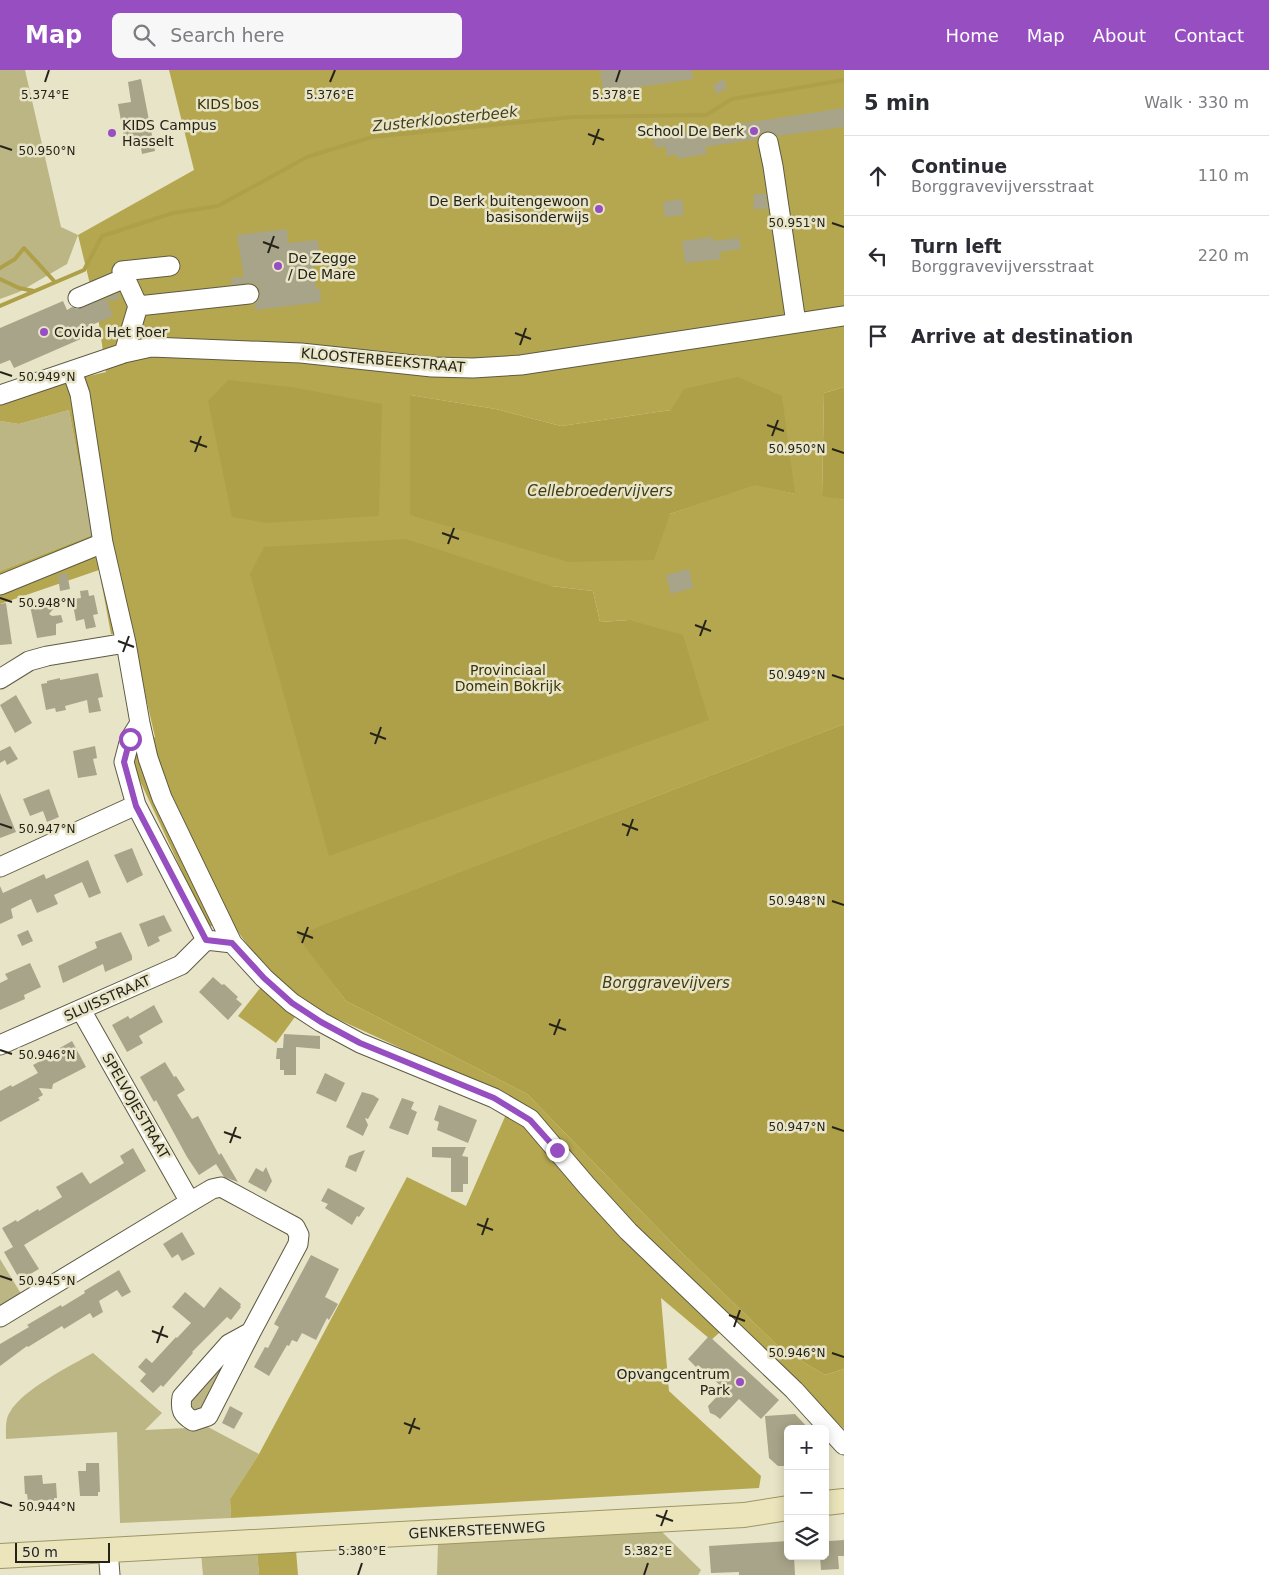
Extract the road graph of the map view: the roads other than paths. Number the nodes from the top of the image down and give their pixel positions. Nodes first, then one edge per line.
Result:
1 (768, 142) dead end
2 (170, 266) dead end
3 (125, 278) junction
4 (249, 294) dead end
5 (78, 298) dead end
6 (138, 306) junction
7 (844, 316) edge
8 (796, 323) junction
9 (124, 353) junction
10 (72, 371) junction
11 (0, 395) edge
12 (103, 543) junction
13 (0, 584) edge
14 (126, 643) junction
15 (0, 679) edge
16 (140, 723) junction
17 (136, 806) junction
18 (0, 867) edge
19 (206, 940) junction
20 (232, 943) junction
21 (81, 1010) junction
22 (0, 1045) edge
23 (190, 1202) junction
24 (0, 1317) edge
25 (251, 1332) dead end
26 (844, 1445) edge
27 (844, 1502) edge
28 (829, 1503) edge
29 (784, 1509) edge
30 (744, 1515) junction
31 (784, 1517) edge
32 (844, 1517) edge
33 (829, 1518) edge
34 (108, 1550) junction
35 (0, 1556) edge
36 (110, 1575) edge

1 - 8 street
2 - 3 street
3 - 5 street
3 - 6 street
4 - 6 street
6 - 9 street
7 - 8 street, KLOOSTERBEEKSTRAAT
8 - 9 street, KLOOSTERBEEKSTRAAT
9 - 10 street, KLOOSTERBEEKSTRAAT
10 - 11 street, KLOOSTERBEEKSTRAAT
10 - 12 street
12 - 13 street
12 - 14 street
14 - 15 street
14 - 16 street
16 - 17 street
16 - 20 street
17 - 18 street
17 - 19 street
19 - 20 street
19 - 21 street, SLUISSTRAAT
20 - 26 street
21 - 22 street, SLUISSTRAAT
21 - 23 street, SPELVOJESTRAAT
23 - 24 street
23 - 25 street
27 - 28 main road
29 - 30 main road, GENKERSTEENWEG
30 - 31 main road, GENKERSTEENWEG
30 - 34 main road, GENKERSTEENWEG
32 - 33 main road
34 - 35 main road, GENKERSTEENWEG
34 - 36 street

